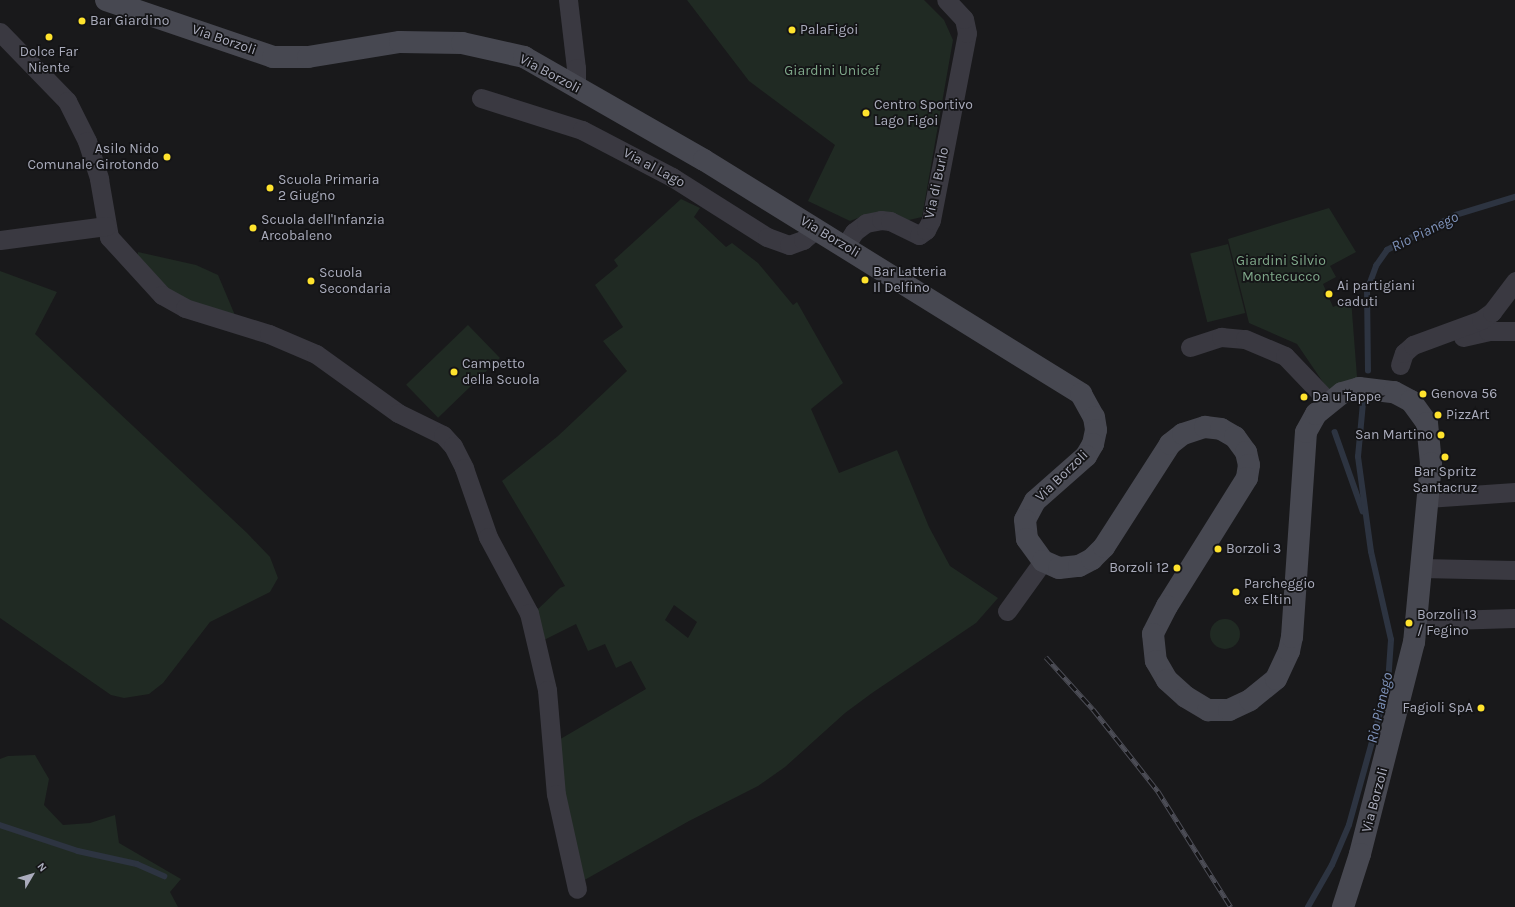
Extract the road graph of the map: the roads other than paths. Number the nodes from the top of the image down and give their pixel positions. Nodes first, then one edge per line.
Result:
1 (106, 0) edge
2 (568, 0) edge
3 (946, 0) edge
4 (0, 32) edge
5 (576, 86) junction
6 (481, 98) dead end
7 (106, 226) junction
8 (816, 229) junction
9 (0, 240) edge
10 (845, 246) junction
11 (1515, 281) edge
12 (1515, 331) edge
13 (1190, 347) dead end
14 (1400, 365) junction
15 (1394, 392) junction
16 (1329, 402) junction
17 (1515, 492) edge
18 (1427, 498) junction
19 (1043, 561) junction
20 (1421, 568) junction
21 (1515, 570) edge
22 (1007, 611) dead end
23 (1515, 618) edge
24 (1417, 620) junction
25 (577, 889) dead end
26 (1343, 907) edge

1 - 5 main road, Via Borzoli
2 - 5 street
3 - 10 street, Via di Burlo
4 - 7 street
5 - 8 main road, Via Borzoli
6 - 8 street, Via al Lago
7 - 9 street
7 - 25 street
8 - 10 main road, Via Borzoli
10 - 19 main road, Via Borzoli
11 - 14 street
12 - 14 street
13 - 16 street
14 - 15 street
15 - 16 main road, Via Borzoli
15 - 18 main road, Via Borzoli
16 - 19 main road, Via Borzoli
17 - 18 street
18 - 20 main road, Via Borzoli
19 - 22 street
20 - 21 street
20 - 24 main road, Via Borzoli
23 - 24 street
24 - 26 main road, Via Borzoli

